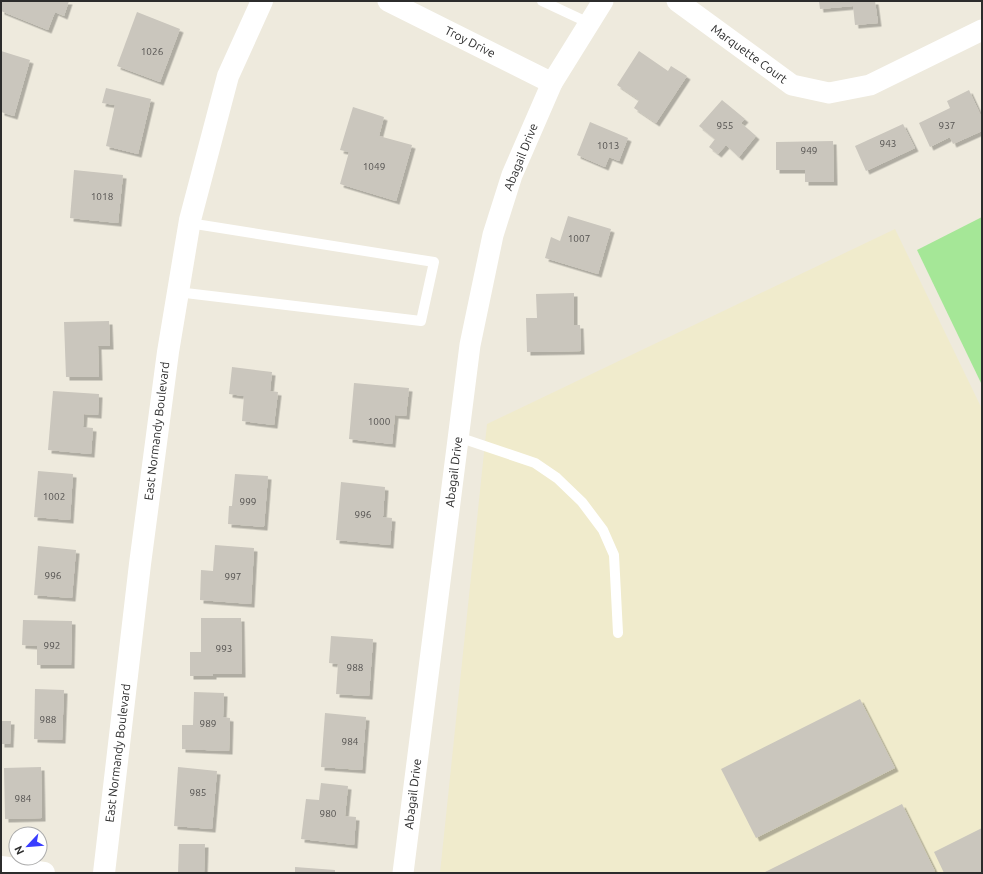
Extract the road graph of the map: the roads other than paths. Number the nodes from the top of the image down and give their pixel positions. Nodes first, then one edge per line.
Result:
1 (262, 1) edge
2 (388, 1) edge
3 (542, 1) edge
4 (602, 1) edge
5 (677, 1) edge
6 (589, 24) junction
7 (982, 30) edge
8 (552, 83) junction
9 (189, 223) junction
10 (177, 292) junction
11 (458, 437) junction
12 (618, 633) dead end
13 (1, 867) edge
14 (44, 873) edge
15 (104, 873) edge
16 (403, 873) edge

1 - 9 street, East Normandy Boulevard
2 - 8 street, Troy Drive
3 - 6 lane
4 - 6 street, Abagail Drive
5 - 7 street, Marquette Court
6 - 8 street, Abagail Drive
8 - 11 street, Abagail Drive
9 - 10 street, East Normandy Boulevard
9 - 10 lane
10 - 15 street, East Normandy Boulevard
11 - 12 lane
11 - 16 street, Abagail Drive
13 - 14 street

